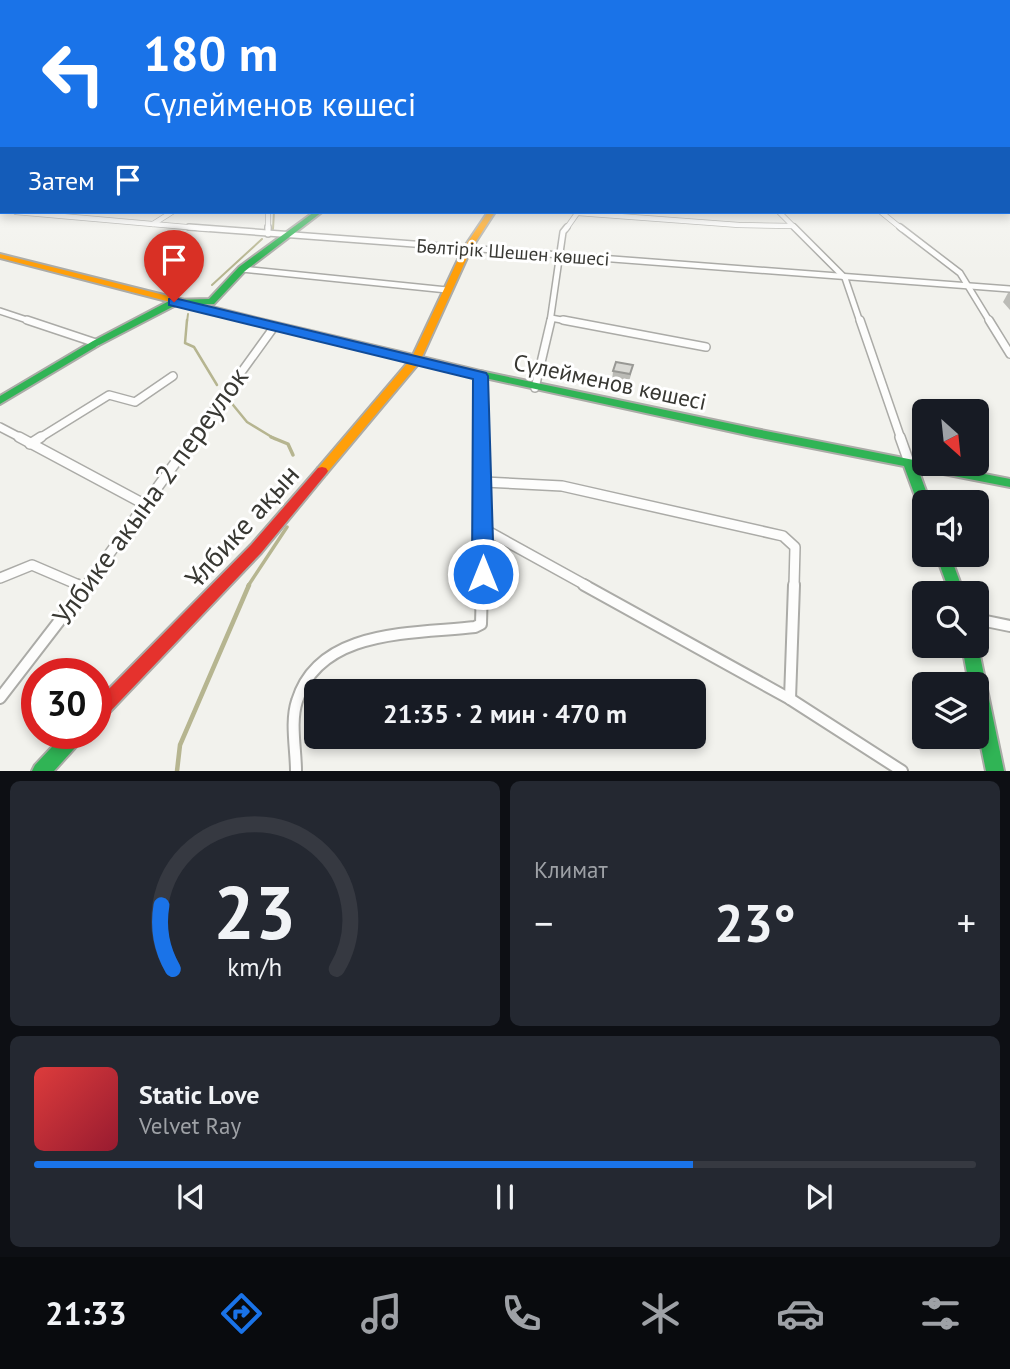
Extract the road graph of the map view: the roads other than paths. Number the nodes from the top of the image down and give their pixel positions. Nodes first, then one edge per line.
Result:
1 (40, 214) edge
2 (81, 214) edge
3 (169, 214) edge
4 (268, 214) edge
5 (316, 214) edge
6 (490, 214) edge
7 (576, 214) edge
8 (603, 214) edge
9 (781, 214) edge
10 (884, 214) edge
11 (76, 217) junction
12 (153, 224) junction
13 (793, 226) junction
14 (268, 234) junction
15 (285, 235) junction
16 (467, 249) junction
17 (559, 254) junction
18 (0, 256) edge
19 (242, 269) junction
20 (845, 278) junction
21 (970, 286) junction
22 (1010, 289) edge
23 (447, 290) junction
24 (174, 302) junction
25 (0, 311) edge
26 (551, 318) junction
27 (274, 327) junction
28 (96, 343) junction
29 (706, 347) dead end
30 (1010, 354) edge
31 (415, 361) junction
32 (173, 376) dead end
33 (481, 376) junction
34 (536, 388) junction
35 (0, 401) edge
36 (0, 427) edge
37 (30, 444) junction
38 (909, 465) junction
39 (484, 482) junction
40 (1010, 483) edge
41 (919, 490) edge
42 (144, 504) junction
43 (484, 529) junction
44 (0, 578) edge
45 (85, 588) junction
46 (989, 621) edge
47 (1010, 625) edge
48 (972, 658) edge
49 (0, 698) edge
50 (112, 698) edge
51 (790, 699) junction
52 (62, 749) edge
53 (41, 771) edge
54 (296, 771) edge
55 (902, 771) edge
56 (995, 771) edge

1 - 11 street, Бөлтірік Шешен көшесі
2 - 11 street
3 - 12 street
4 - 14 street
5 - 15 main road
6 - 16 main road, Ұлбике ақын
7 - 17 street
8 - 13 street
9 - 13 street
10 - 21 street
11 - 12 street, Бөлтірік Шешен көшесі
12 - 14 street, Бөлтірік Шешен көшесі
13 - 20 street
14 - 15 street, Бөлтірік Шешен көшесі
15 - 16 street, Бөлтірік Шешен көшесі
15 - 19 main road
16 - 17 street, Бөлтірік Шешен көшесі
16 - 23 main road, Ұлбике ақын
17 - 20 street, Бөлтірік Шешен көшесі
17 - 26 street
18 - 24 main road, Сүлейменов көшесі
19 - 23 street
19 - 24 main road
20 - 21 street, Бөлтірік Шешен көшесі
20 - 38 street
21 - 22 street, Бөлтірік Шешен көшесі
21 - 30 street
23 - 31 main road, Ұлбике ақын
24 - 27 main road, Сүлейменов көшесі
24 - 28 main road
25 - 28 street
26 - 29 street
26 - 34 street
27 - 31 main road, Сүлейменов көшесі
27 - 42 street, Улбике акына 2 переулок
28 - 35 main road
31 - 33 main road, Сүлейменов көшесі
31 - 50 main road, Ұлбике ақын
32 - 37 street
33 - 34 main road, Сүлейменов көшесі
33 - 39 street
34 - 38 main road, Сүлейменов көшесі
36 - 37 street
37 - 42 street
38 - 40 main road, Сүлейменов көшесі
38 - 41 main road
39 - 43 street
39 - 51 street
42 - 45 street, Улбике акына 2 переулок
43 - 51 street
43 - 54 street
44 - 45 street
45 - 49 street, Улбике акына 2 переулок
46 - 47 street
48 - 56 main road
51 - 55 street
52 - 53 main road

